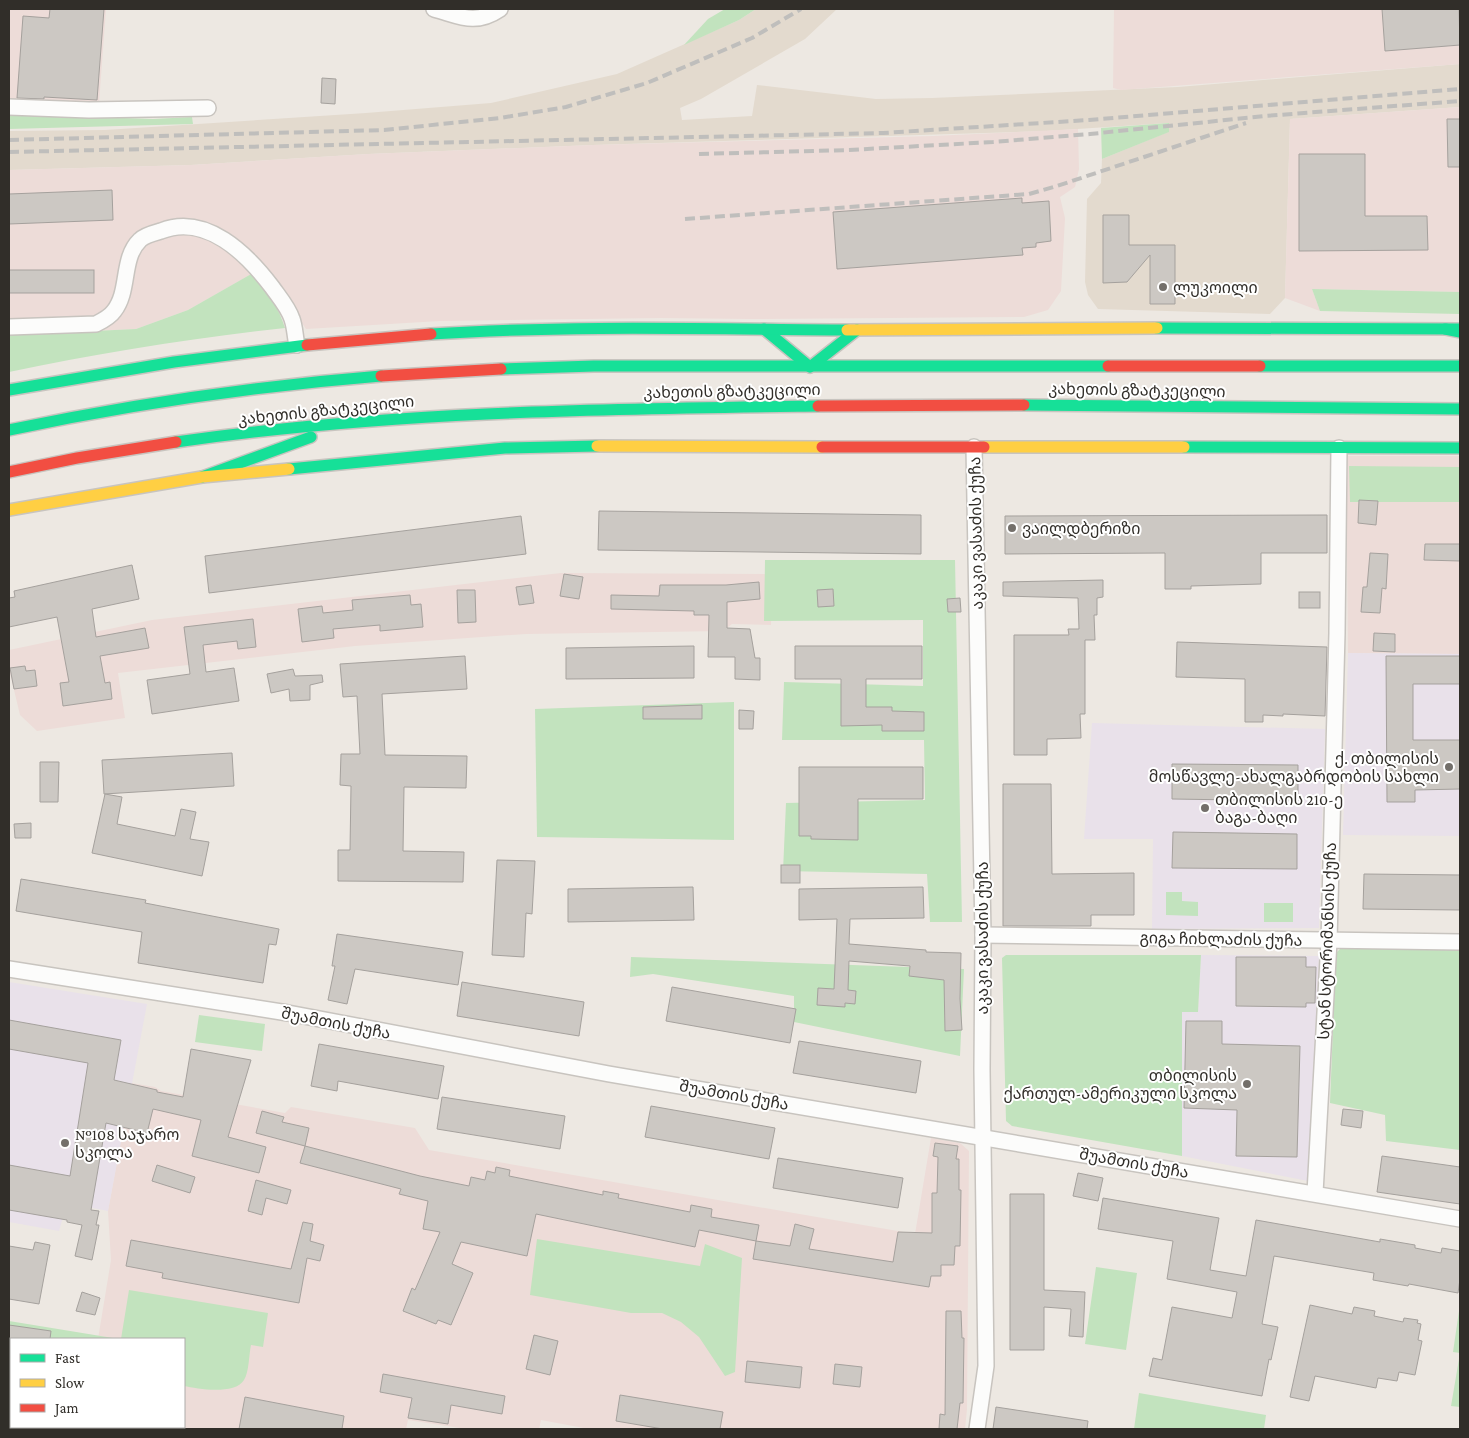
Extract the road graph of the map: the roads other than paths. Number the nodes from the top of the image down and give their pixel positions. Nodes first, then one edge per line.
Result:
1 (434, 9) edge
2 (500, 9) edge
3 (9, 107) edge
4 (208, 108) dead end
5 (9, 327) edge
6 (764, 329) junction
7 (857, 330) junction
8 (1460, 330) edge
9 (297, 345) junction
10 (1460, 366) edge
11 (810, 367) junction
12 (9, 390) edge
13 (1460, 411) edge
14 (352, 422) junction
15 (9, 430) edge
16 (974, 447) junction
17 (1340, 448) junction
18 (1460, 448) edge
19 (9, 472) edge
20 (202, 477) junction
21 (9, 510) edge
22 (983, 935) junction
23 (1328, 941) junction
24 (1460, 942) edge
25 (9, 969) edge
26 (983, 1137) junction
27 (1315, 1193) junction
28 (1460, 1219) edge
29 (977, 1429) edge

1 - 2 street
3 - 4 street
5 - 9 street
6 - 7 main road
6 - 9 main road
6 - 11 main road
7 - 8 main road
7 - 11 main road
9 - 12 main road
10 - 11 main road, კახეთის გზატკეცილი
11 - 15 main road, კახეთის გზატკეცილი
13 - 14 main road, კახეთის გზატკეცილი
14 - 19 main road, კახეთის გზატკეცილი
14 - 20 main road
16 - 17 main road
16 - 20 main road
16 - 22 street, აკაკი ვასაძის ქუჩა
17 - 18 main road
17 - 23 street, სტან სტორიმანსის ქუჩა
20 - 21 main road
22 - 23 street, გიგა ჩიხლაძის ქუჩა
22 - 26 street, აკაკი ვასაძის ქუჩა
23 - 24 street, გიგა ჩიხლაძის ქუჩა
23 - 27 street, სტან სტორიმანსის ქუჩა
25 - 26 street, შუამთის ქუჩა
26 - 27 street, შუამთის ქუჩა
26 - 29 street, აკაკი ვასაძის ქუჩა
27 - 28 street, შუამთის ქუჩა

